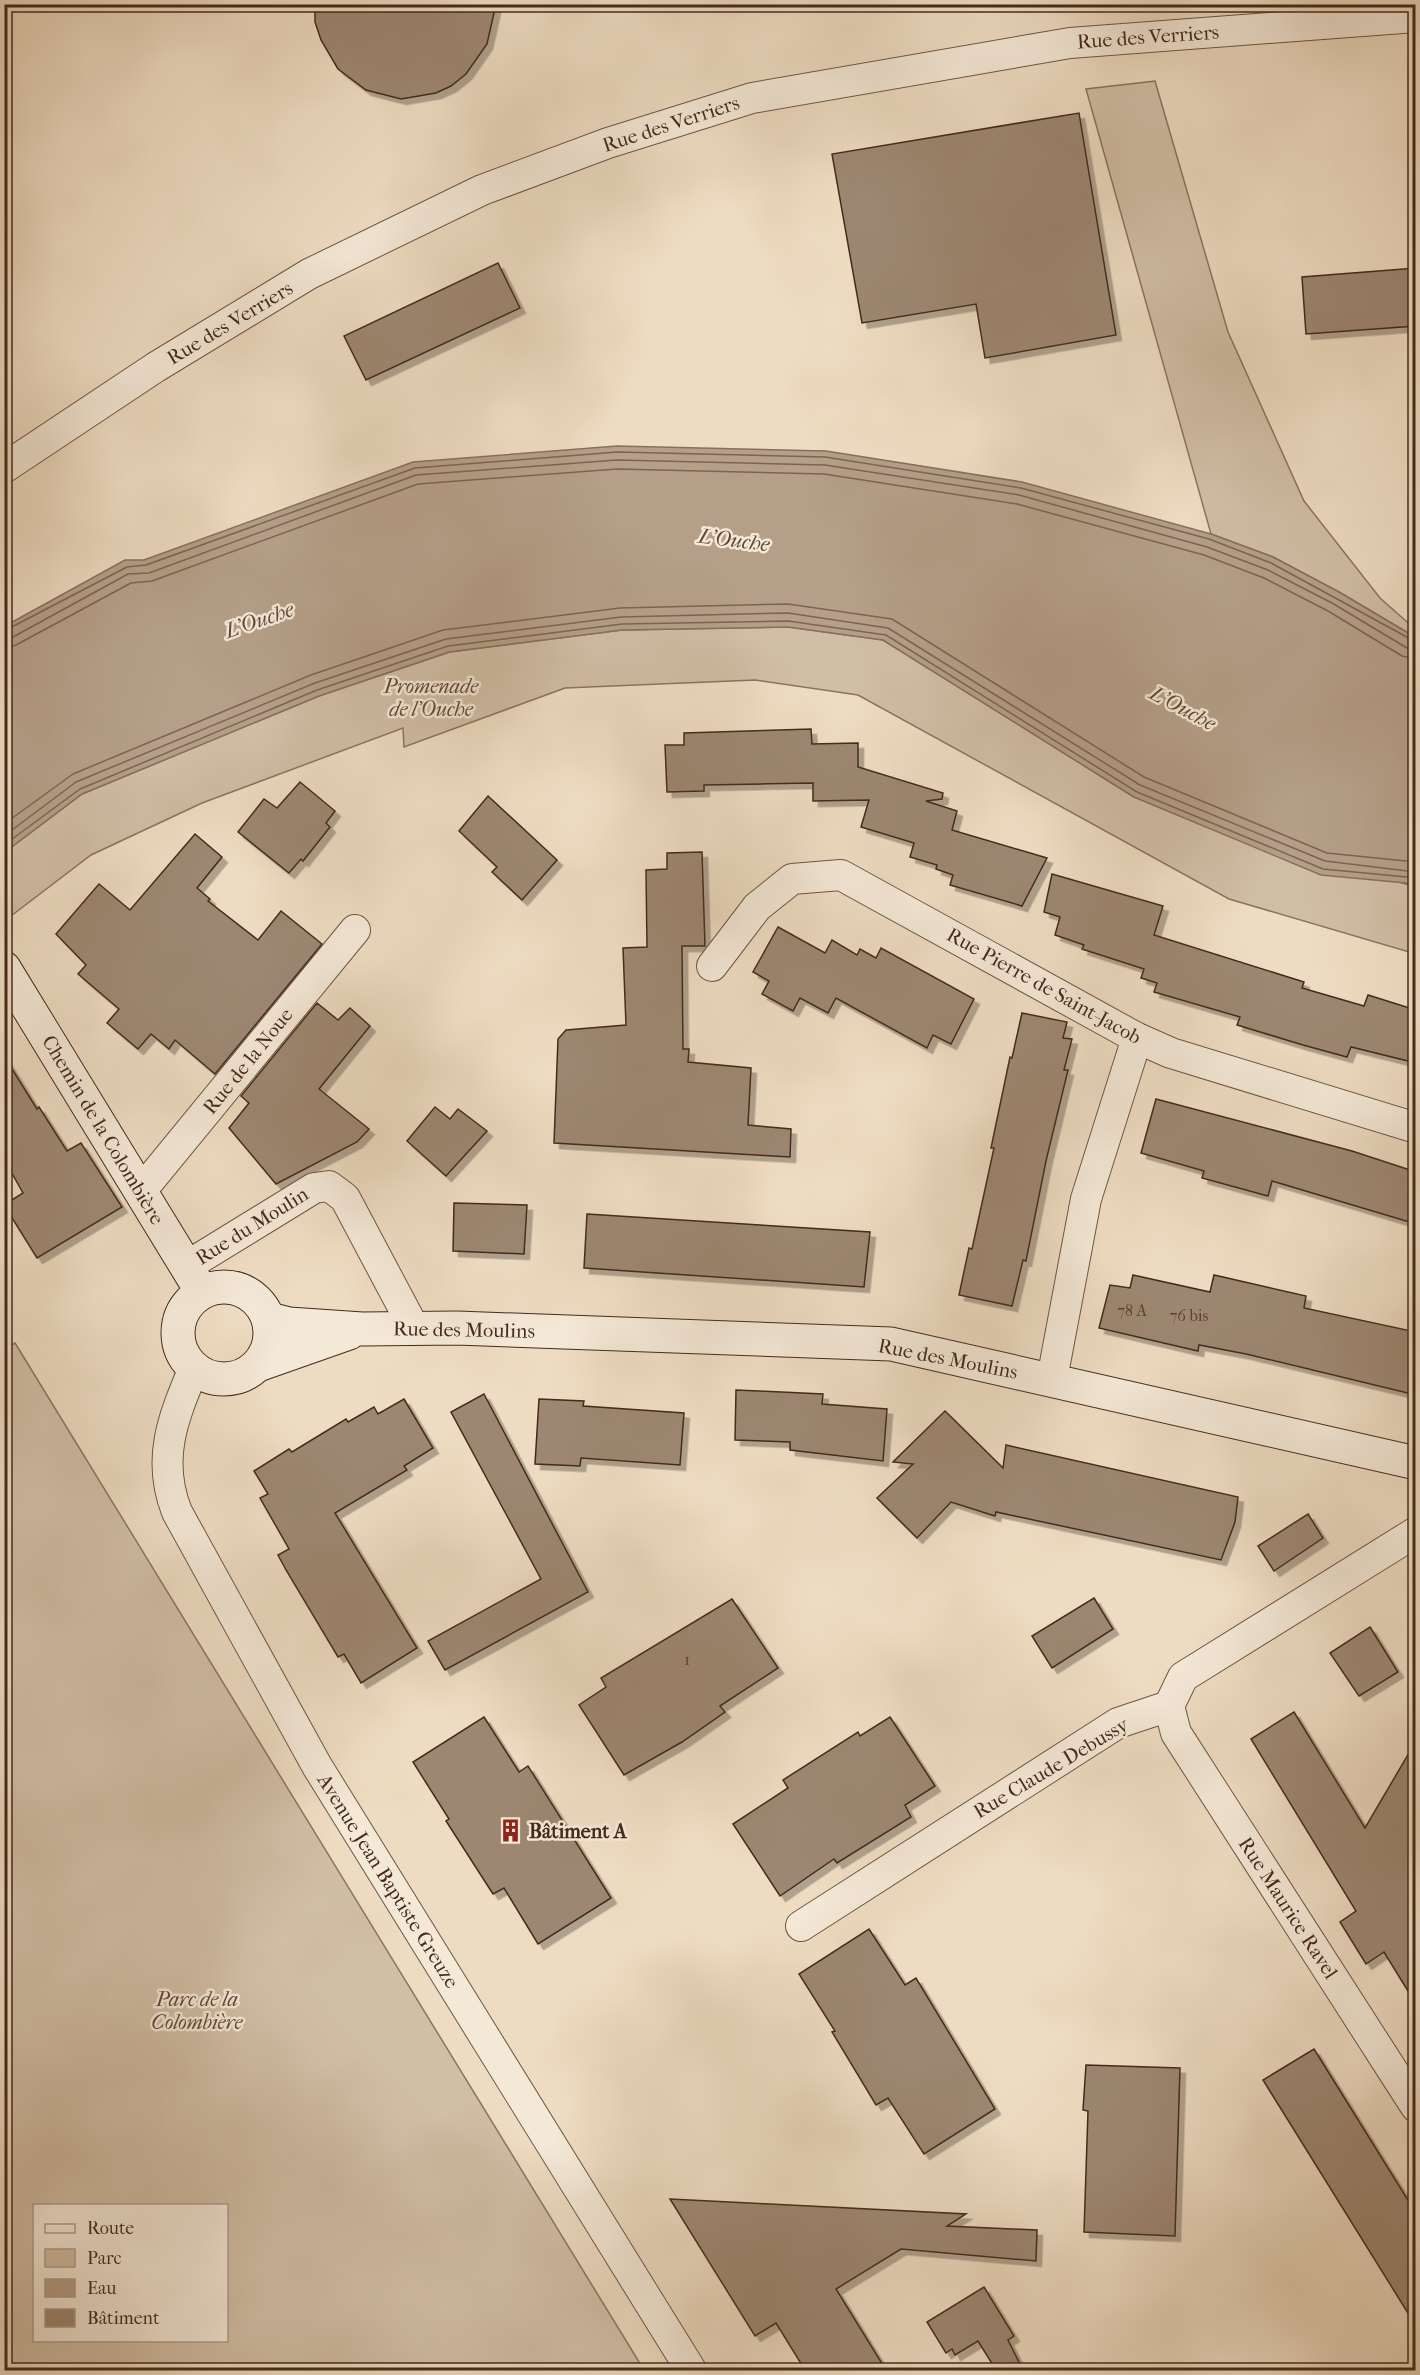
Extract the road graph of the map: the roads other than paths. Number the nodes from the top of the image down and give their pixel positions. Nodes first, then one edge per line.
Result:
1 (1416, 18) edge
2 (4, 468) edge
3 (355, 930) dead end
4 (712, 966) dead end
5 (4, 968) edge
6 (1137, 1038) junction
7 (1416, 1128) edge
8 (141, 1191) junction
9 (195, 1279) junction
10 (268, 1319) junction
11 (414, 1328) junction
12 (362, 1329) junction
13 (258, 1365) junction
14 (194, 1368) junction
15 (1052, 1379) junction
16 (1416, 1463) edge
17 (1416, 1532) edge
18 (1169, 1706) junction
19 (801, 1926) dead end
20 (1416, 2107) edge
21 (691, 2370) edge

1 - 2 street, Rue des Verriers
3 - 8 street, Rue de la Noue
4 - 6 street, Rue Pierre de Saint-Jacob
5 - 8 street, Chemin de la Colombière
6 - 7 street, Rue Pierre de Saint-Jacob
6 - 15 street
8 - 9 street, Chemin de la Colombière
9 - 10 street
9 - 11 street, Rue du Moulin
9 - 14 street
10 - 12 street, Rue des Moulins
10 - 13 street
11 - 12 street, Rue des Moulins
11 - 15 street, Rue des Moulins
12 - 13 street, Rue des Moulins
13 - 14 street
14 - 21 street, Avenue Jean Baptiste Greuze
15 - 16 street, Rue des Moulins
17 - 18 street
18 - 19 street, Rue Claude Debussy
18 - 20 street, Rue Maurice Ravel

